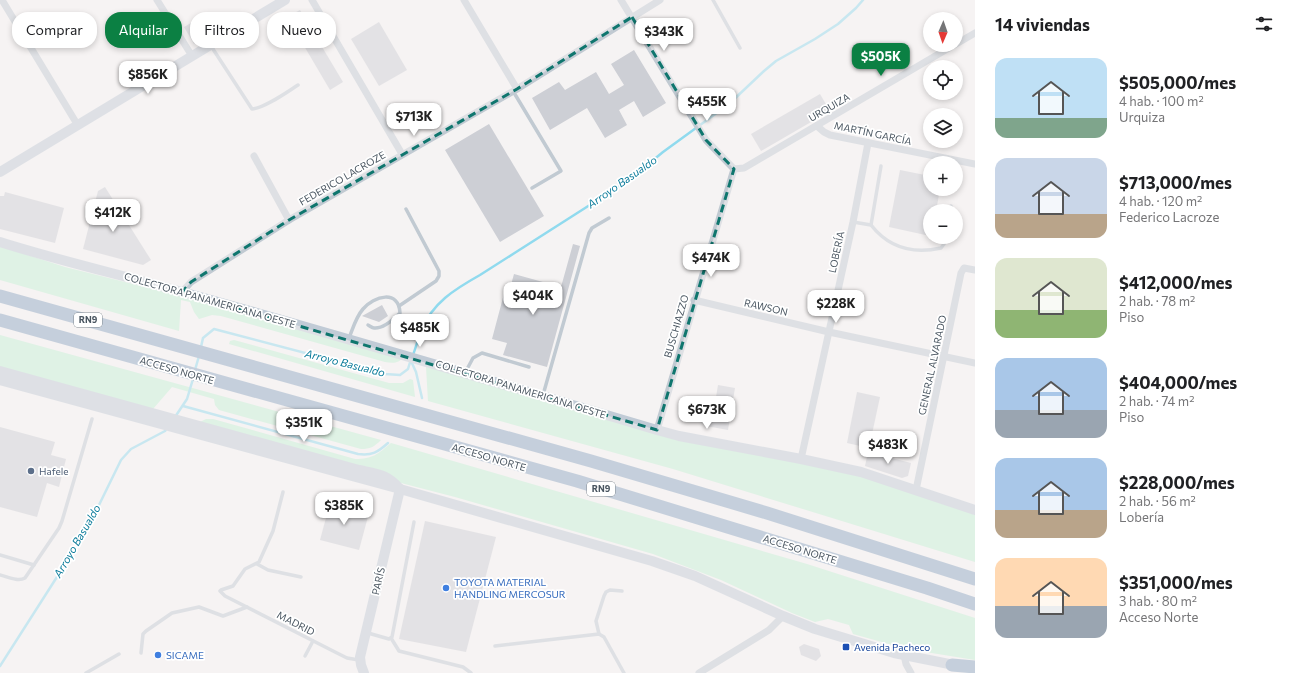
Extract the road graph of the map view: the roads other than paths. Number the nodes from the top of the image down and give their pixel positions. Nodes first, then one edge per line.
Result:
1 (2, 0) edge
2 (157, 0) edge
3 (285, 0) edge
4 (312, 0) edge
5 (464, 0) edge
6 (621, 0) edge
7 (660, 0) edge
8 (713, 0) edge
9 (259, 16) edge
10 (632, 17) junction
11 (975, 33) edge
12 (963, 40) edge
13 (206, 48) edge
14 (213, 48) edge
15 (740, 48) dead end
16 (942, 52) edge
17 (192, 56) junction
18 (298, 85) dead end
19 (515, 90) junction
20 (77, 124) junction
21 (817, 126) junction
22 (868, 142) junction
23 (402, 154) junction
24 (254, 156) dead end
25 (975, 164) edge
26 (881, 166) dead end
27 (734, 169) junction
28 (0, 172) edge
29 (532, 188) dead end
30 (406, 209) dead end
31 (609, 218) dead end
32 (289, 220) junction
33 (853, 222) junction
34 (871, 225) junction
35 (0, 242) edge
36 (944, 244) edge
37 (975, 270) edge
38 (182, 292) junction
39 (0, 296) edge
40 (694, 300) junction
41 (399, 306) junction
42 (0, 320) edge
43 (368, 325) dead end
44 (829, 332) junction
45 (348, 339) junction
46 (944, 356) junction
47 (975, 363) edge
48 (529, 367) dead end
49 (0, 371) edge
50 (466, 372) junction
51 (0, 380) edge
52 (543, 396) junction
53 (142, 414) junction
54 (92, 419) dead end
55 (657, 430) junction
56 (801, 459) junction
57 (400, 489) junction
58 (916, 490) junction
59 (283, 492) dead end
60 (974, 509) edge
61 (414, 522) dead end
62 (0, 555) edge
63 (257, 564) junction
64 (34, 565) junction
65 (0, 575) edge
66 (301, 577) dead end
67 (975, 579) edge
68 (622, 591) dead end
69 (975, 604) edge
70 (247, 607) junction
71 (783, 616) junction
72 (366, 632) junction
73 (599, 634) junction
74 (391, 638) junction
75 (313, 641) junction
76 (495, 646) dead end
77 (141, 653) dead end
78 (118, 654) dead end
79 (904, 655) junction
80 (306, 656) dead end
81 (360, 661) junction
82 (952, 665) junction
83 (975, 667) edge
84 (975, 670) edge
85 (86, 673) edge
86 (364, 673) edge
87 (471, 673) edge
88 (624, 673) edge
89 (699, 673) edge
90 (911, 673) edge

1 - 20 street
2 - 17 street
3 - 9 street
4 - 23 street
5 - 19 street
6 - 10 street
7 - 10 street, FEDERICO LACROZE
8 - 15 lane
10 - 19 street, FEDERICO LACROZE
10 - 27 street
11 - 12 street, URQUIZA
13 - 17 street
14 - 18 lane
16 - 21 street, URQUIZA
17 - 20 street
19 - 23 street, FEDERICO LACROZE
19 - 29 lane
20 - 28 street
21 - 22 street, MARTÍN GARCÍA
21 - 27 street, URQUIZA
22 - 25 street, MARTÍN GARCÍA
22 - 33 street, LOBERÍA
23 - 32 street, FEDERICO LACROZE
24 - 32 street
26 - 34 lane
27 - 40 street, BUSCHIAZZO
30 - 41 lane
31 - 52 lane
32 - 38 street, FEDERICO LACROZE
33 - 34 lane
33 - 44 street, LOBERÍA
34 - 36 lane
35 - 38 street, COLECTORA PANAMERICANA OESTE
37 - 46 street, GENERAL ALVARADO
38 - 45 street, COLECTORA PANAMERICANA OESTE
39 - 67 highway, RN9
40 - 44 street, RAWSON
40 - 55 street, BUSCHIAZZO
41 - 43 lane
41 - 45 lane
42 - 69 highway, ACCESO NORTE / RN9
44 - 46 street, RAWSON
44 - 56 street, LOBERÍA
45 - 50 street, COLECTORA PANAMERICANA OESTE
46 - 47 street, RAWSON
46 - 58 street, GENERAL ALVARADO
48 - 50 lane
49 - 53 street
50 - 52 street, COLECTORA PANAMERICANA OESTE
51 - 53 street
52 - 55 street, COLECTORA PANAMERICANA OESTE
53 - 57 street
54 - 64 lane
55 - 56 street, COLECTORA PANAMERICANA OESTE
56 - 58 street, COLECTORA PANAMERICANA OESTE
57 - 71 street
57 - 72 street, PARÍS
58 - 60 street, COLECTORA PANAMERICANA OESTE
59 - 63 lane
61 - 74 lane
62 - 64 lane
63 - 66 lane
63 - 70 lane, MADRID
64 - 65 lane
68 - 73 lane
70 - 75 lane, MADRID
70 - 77 lane
71 - 79 street
71 - 89 street
72 - 74 lane
72 - 81 street, PARÍS
73 - 76 lane
73 - 88 lane
74 - 87 lane
75 - 80 lane
75 - 81 lane, MADRID
78 - 85 lane
79 - 82 street
79 - 90 street
81 - 86 street
82 - 83 highway
82 - 84 street

